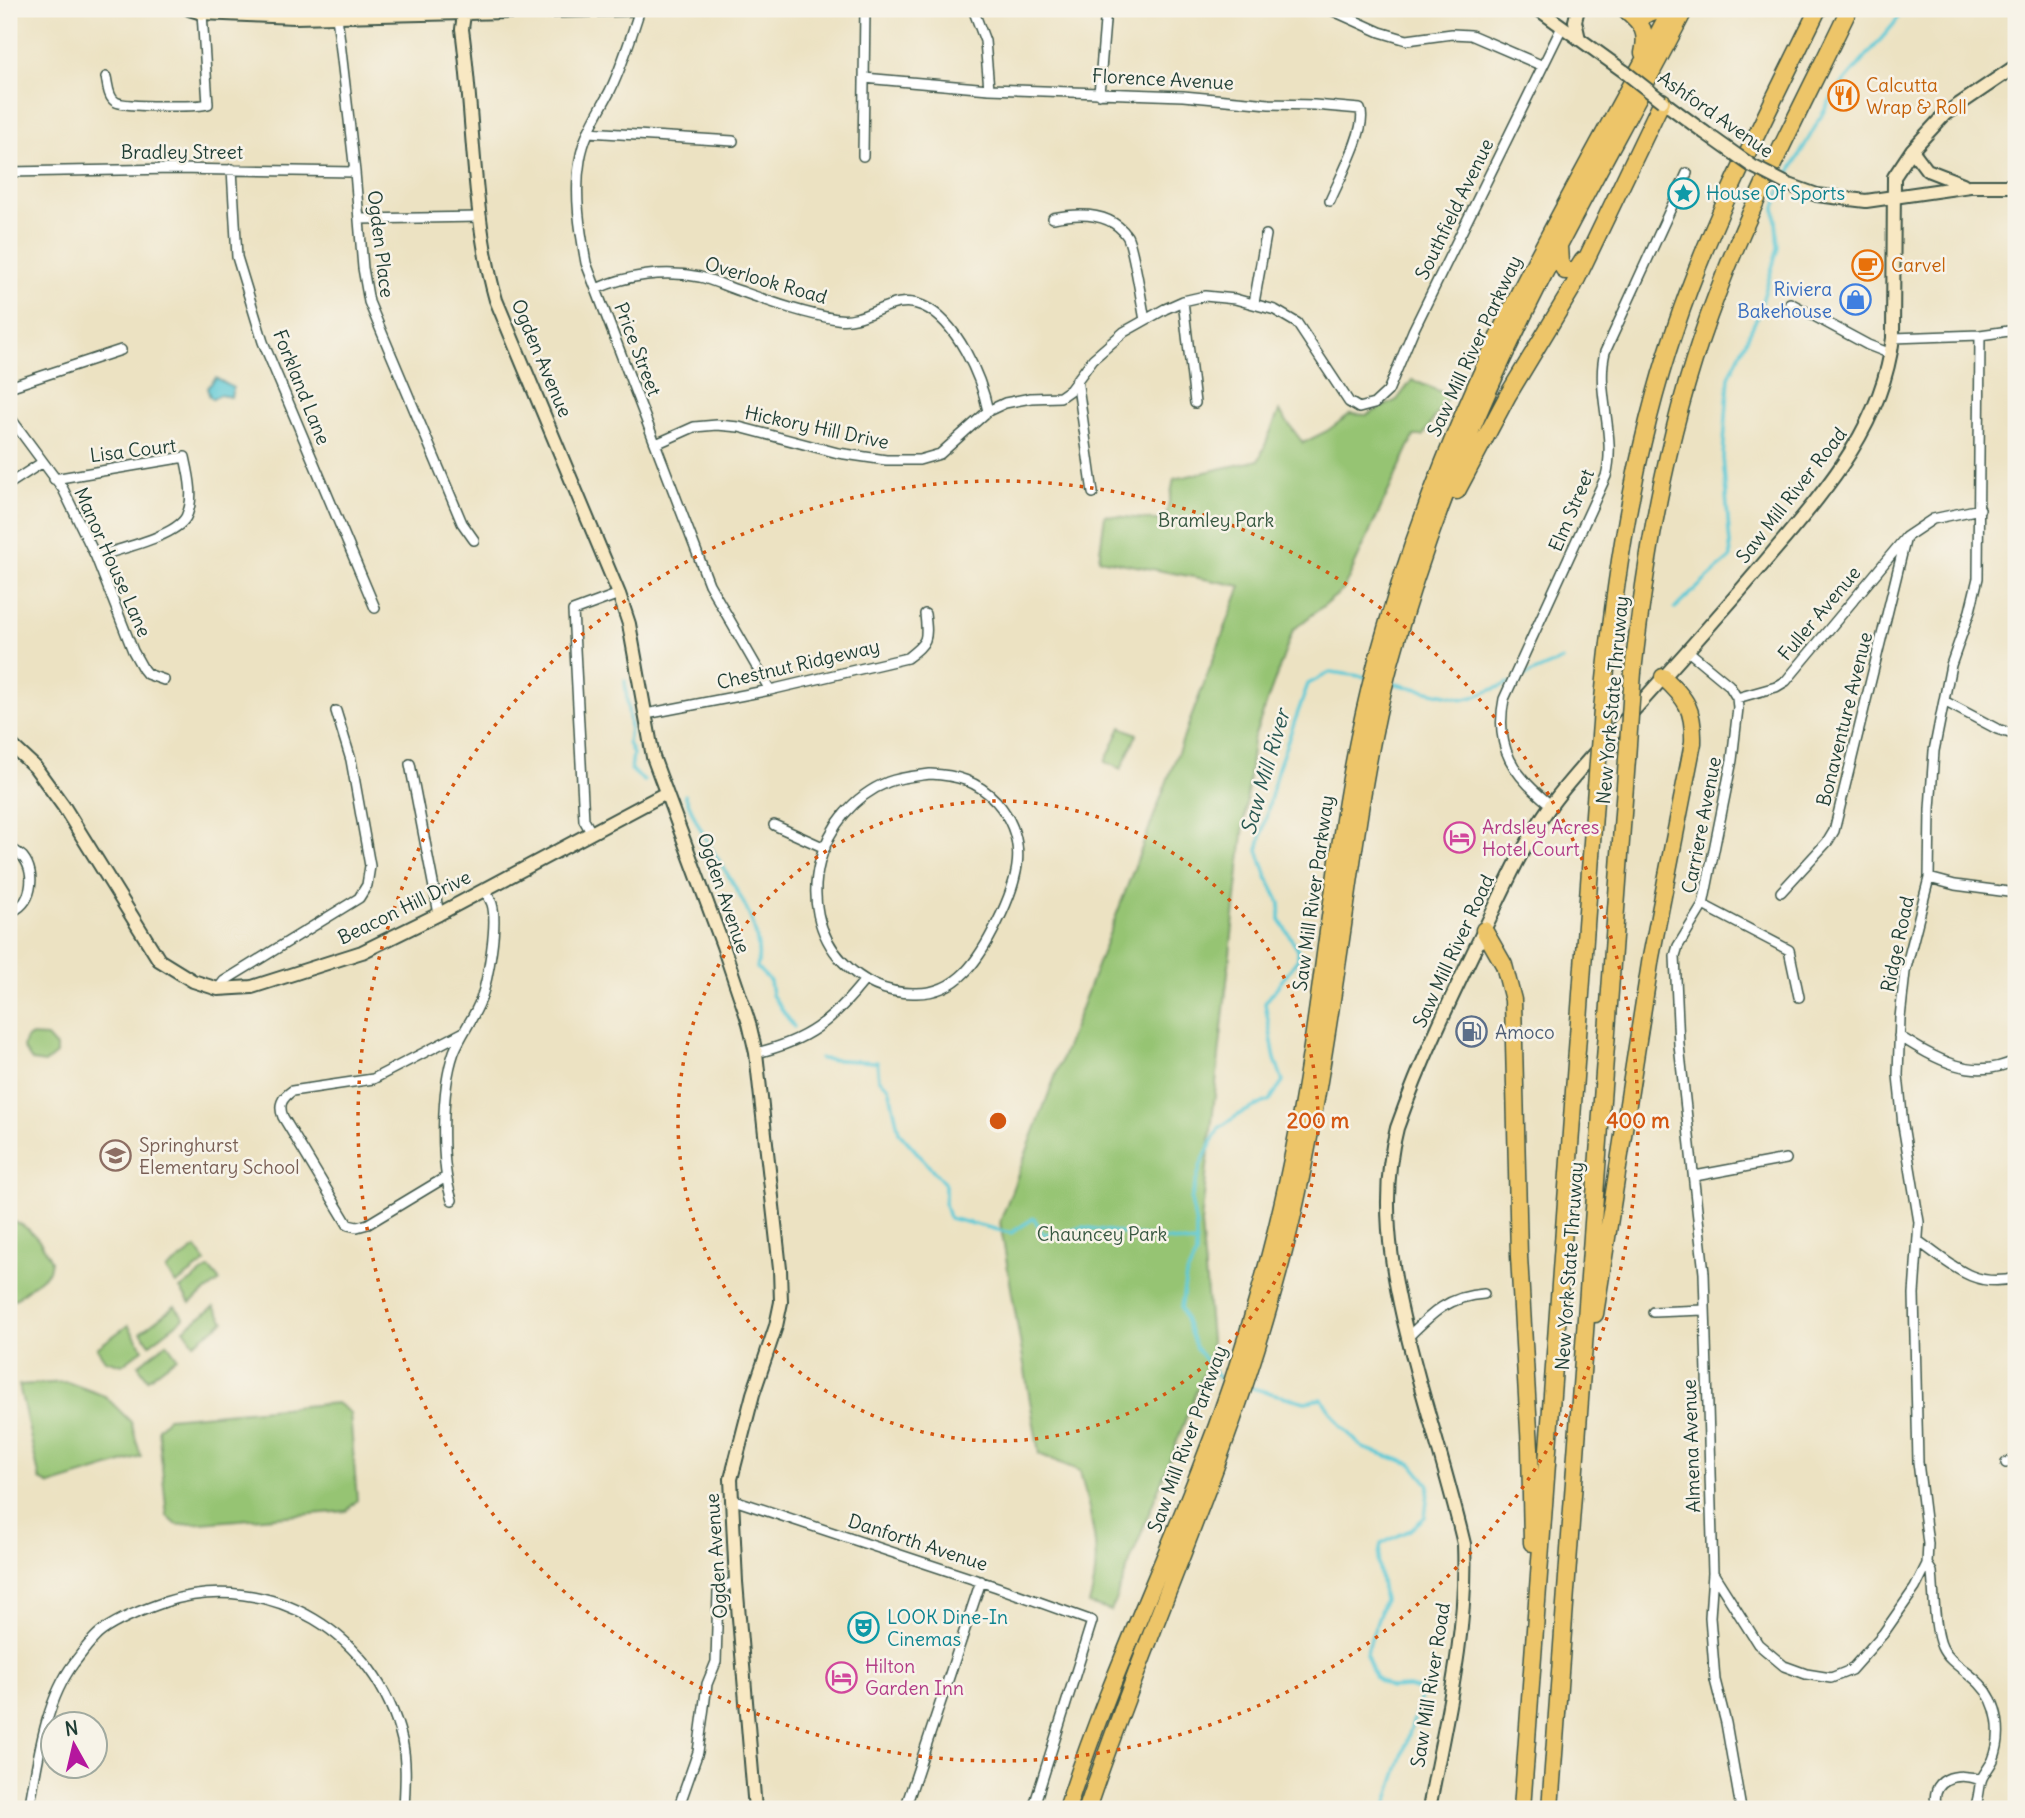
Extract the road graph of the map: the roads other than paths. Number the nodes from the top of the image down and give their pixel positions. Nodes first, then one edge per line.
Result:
1 (638, 9) edge
2 (865, 9) edge
3 (973, 9) edge
4 (1329, 9) edge
5 (1538, 9) edge
6 (1578, 9) edge
7 (1660, 9) edge
8 (1671, 9) edge
9 (1685, 9) edge
10 (1818, 9) edge
11 (1849, 9) edge
12 (1625, 10) edge
13 (195, 11) edge
14 (408, 12) edge
15 (1106, 12) edge
16 (464, 14) junction
17 (337, 16) junction
18 (1562, 27) junction
19 (1579, 39) junction
20 (1543, 66) junction
21 (2016, 66) edge
22 (1632, 71) junction
23 (106, 78) dead end
24 (864, 78) junction
25 (989, 89) junction
26 (1099, 94) junction
27 (1660, 106) junction
28 (588, 132) junction
29 (733, 141) dead end
30 (1912, 150) junction
31 (863, 156) dead end
32 (232, 169) junction
33 (9, 172) edge
34 (355, 172) junction
35 (1687, 173) dead end
36 (1970, 186) junction
37 (2016, 186) edge
38 (1892, 197) junction
39 (1330, 201) dead end
40 (481, 217) junction
41 (1053, 218) dead end
42 (359, 219) junction
43 (1266, 235) dead end
44 (1559, 245) junction
45 (1590, 249) junction
46 (596, 289) junction
47 (1183, 301) junction
48 (1254, 303) junction
49 (1790, 303) dead end
50 (1145, 320) junction
51 (2016, 330) edge
52 (1980, 335) junction
53 (1894, 338) junction
54 (121, 350) dead end
55 (1891, 354) junction
56 (1077, 379) junction
57 (9, 387) edge
58 (1195, 403) dead end
59 (1374, 404) joint
60 (988, 411) junction
61 (9, 416) edge
62 (656, 444) junction
63 (43, 462) junction
64 (54, 479) junction
65 (9, 484) edge
66 (1093, 493) dead end
67 (1980, 509) junction
68 (1906, 537) junction
69 (474, 540) dead end
70 (96, 557) junction
71 (1419, 569) junction
72 (619, 594) junction
73 (376, 608) dead end
74 (925, 614) dead end
75 (1688, 651) junction
76 (1383, 662) junction
77 (1663, 677) junction
78 (164, 680) dead end
79 (770, 690) junction
80 (1737, 698) junction
81 (1944, 701) junction
82 (336, 711) dead end
83 (646, 714) junction
84 (2016, 734) edge
85 (9, 743) edge
86 (410, 764) dead end
87 (666, 793) junction
88 (1551, 805) junction
89 (774, 825) dead end
90 (591, 832) junction
91 (9, 847) edge
92 (825, 848) junction
93 (1929, 878) junction
94 (485, 890) junction
95 (1781, 891) dead end
96 (2016, 893) edge
97 (1703, 905) junction
98 (9, 912) edge
99 (439, 914) junction
100 (1484, 930) junction
101 (864, 981) junction
102 (218, 989) junction
103 (1800, 997) dead end
104 (464, 1032) junction
105 (1899, 1036) junction
106 (756, 1053) junction
107 (2016, 1060) edge
108 (1786, 1158) dead end
109 (1695, 1176) junction
110 (446, 1177) junction
111 (452, 1200) dead end
112 (1698, 1203) joint
113 (1918, 1241) junction
114 (2016, 1278) edge
115 (1484, 1294) dead end
116 (1704, 1310) junction
117 (1653, 1312) dead end
118 (1408, 1338) junction
119 (1580, 1395) junction
120 (1233, 1398) junction
121 (2016, 1459) edge
122 (2006, 1463) dead end
123 (731, 1499) junction
124 (1927, 1564) junction
125 (1713, 1573) junction
126 (981, 1581) junction
127 (736, 1582) junction
128 (1534, 1644) junction
129 (1981, 1780) junction
130 (29, 1809) edge
131 (404, 1809) edge
132 (678, 1809) edge
133 (755, 1809) edge
134 (905, 1809) edge
135 (1033, 1809) edge
136 (1067, 1809) edge
137 (1087, 1809) edge
138 (1429, 1809) edge
139 (1522, 1809) edge
140 (1550, 1809) edge
141 (1741, 1809) edge
142 (1937, 1809) edge
143 (1974, 1809) edge

1 - 16 main road
1 - 28 street, Price Street
2 - 24 street
3 - 25 street
4 - 20 street
5 - 18 main road, Ashford Avenue
6 - 19 main road
7 - 12 highway
8 - 22 highway, Saw Mill River Parkway
9 - 44 highway, Saw Mill River Parkway
10 - 128 highway, New York State Thruway, bridge
11 - 119 highway, New York State Thruway, bridge
12 - 22 highway
13 - 17 main road
13 - 23 street
14 - 16 main road
14 - 17 main road
15 - 26 street
16 - 40 main road, Ogden Avenue
17 - 34 street, Ogden Place
18 - 19 main road, Ashford Avenue
18 - 20 street, Southfield Avenue
19 - 22 main road, Ashford Avenue
20 - 59 street, Southfield Avenue
21 - 30 main road, Saw Mill River Road
22 - 27 main road, Ashford Avenue, bridge
22 - 76 highway, Saw Mill River Parkway
24 - 25 street, Florence Avenue
24 - 31 street
25 - 26 street, Florence Avenue
26 - 39 street, Florence Avenue
27 - 38 main road, Ashford Avenue, bridge
27 - 45 highway
28 - 29 street
28 - 46 street, Price Street
30 - 36 main road
30 - 38 main road, Saw Mill River Road
32 - 33 street, Bradley Street
32 - 34 street, Bradley Street
32 - 73 street, Forkland Lane
34 - 42 street, Ogden Place
35 - 88 street, Elm Street
36 - 37 main road, Ashford Avenue
36 - 38 main road, Ashford Avenue
38 - 53 main road, Saw Mill River Road
40 - 42 street
40 - 72 main road, Ogden Avenue
41 - 50 street
42 - 69 street, Ogden Place
43 - 48 street
44 - 45 highway
44 - 71 highway, Saw Mill River Parkway
45 - 71 highway
46 - 60 street, Overlook Road
46 - 62 street, Price Street
47 - 48 street, Hickory Hill Drive
47 - 50 street, Hickory Hill Drive
47 - 58 street
48 - 59 street, Hickory Hill Drive
49 - 55 street
50 - 56 street, Hickory Hill Drive
51 - 52 street
52 - 53 street
52 - 67 street, Ridge Road
53 - 55 main road, Saw Mill River Road
54 - 57 street
55 - 75 main road, Saw Mill River Road
56 - 60 street, Hickory Hill Drive
56 - 66 street
60 - 62 street, Hickory Hill Drive
61 - 63 street, Manor House Lane
62 - 79 street, Price Street
63 - 64 street, Manor House Lane
63 - 65 street
64 - 70 street, Manor House Lane
64 - 70 street, Lisa Court
67 - 68 street, Fuller Avenue
67 - 81 street, Ridge Road
68 - 80 street, Fuller Avenue
68 - 95 street, Bonaventure Avenue
70 - 78 street, Manor House Lane
71 - 76 highway, Saw Mill River Parkway
72 - 83 main road, Ogden Avenue
72 - 90 street
74 - 79 street, Chestnut Ridgeway
75 - 77 main road, Saw Mill River Road
75 - 80 street
76 - 120 highway, Saw Mill River Parkway
77 - 88 main road, Saw Mill River Road
77 - 119 highway
79 - 83 street, Chestnut Ridgeway
80 - 97 street, Carriere Avenue
81 - 84 street
81 - 93 street, Ridge Road
82 - 102 street
83 - 87 main road, Ogden Avenue
85 - 102 main road, Beacon Hill Drive
86 - 99 street
87 - 90 main road, Beacon Hill Drive
87 - 106 main road, Ogden Avenue
88 - 100 main road, Saw Mill River Road
89 - 92 street
90 - 94 main road, Beacon Hill Drive
91 - 98 street
92 - 101 street
92 - 101 street
93 - 96 street
93 - 105 street, Ridge Road
94 - 99 main road, Beacon Hill Drive
94 - 104 street
97 - 103 street
97 - 109 street, Carriere Avenue
99 - 102 main road, Beacon Hill Drive
100 - 118 main road, Saw Mill River Road
100 - 128 highway
101 - 106 street
104 - 110 street
104 - 110 street
105 - 107 street
105 - 113 street, Ridge Road
106 - 123 main road, Ogden Avenue
108 - 109 street
109 - 112 street, Carriere Avenue
110 - 111 street
112 - 116 street, Almena Avenue
113 - 114 street
113 - 124 street, Ridge Road
115 - 118 street
116 - 117 street
116 - 125 street, Almena Avenue
118 - 138 main road, Saw Mill River Road
119 - 140 highway, New York State Thruway
120 - 136 highway, Saw Mill River Parkway
120 - 137 highway, Saw Mill River Parkway
121 - 122 street
123 - 126 street, Danforth Avenue
123 - 127 main road, Ogden Avenue
124 - 125 street
124 - 129 street, Ridge Road
125 - 141 street, Almena Avenue
126 - 134 street
126 - 135 street, Danforth Avenue
127 - 132 street
127 - 133 main road, Ogden Avenue
128 - 139 highway, New York State Thruway
129 - 142 street
129 - 143 street, Ridge Road
130 - 131 street

